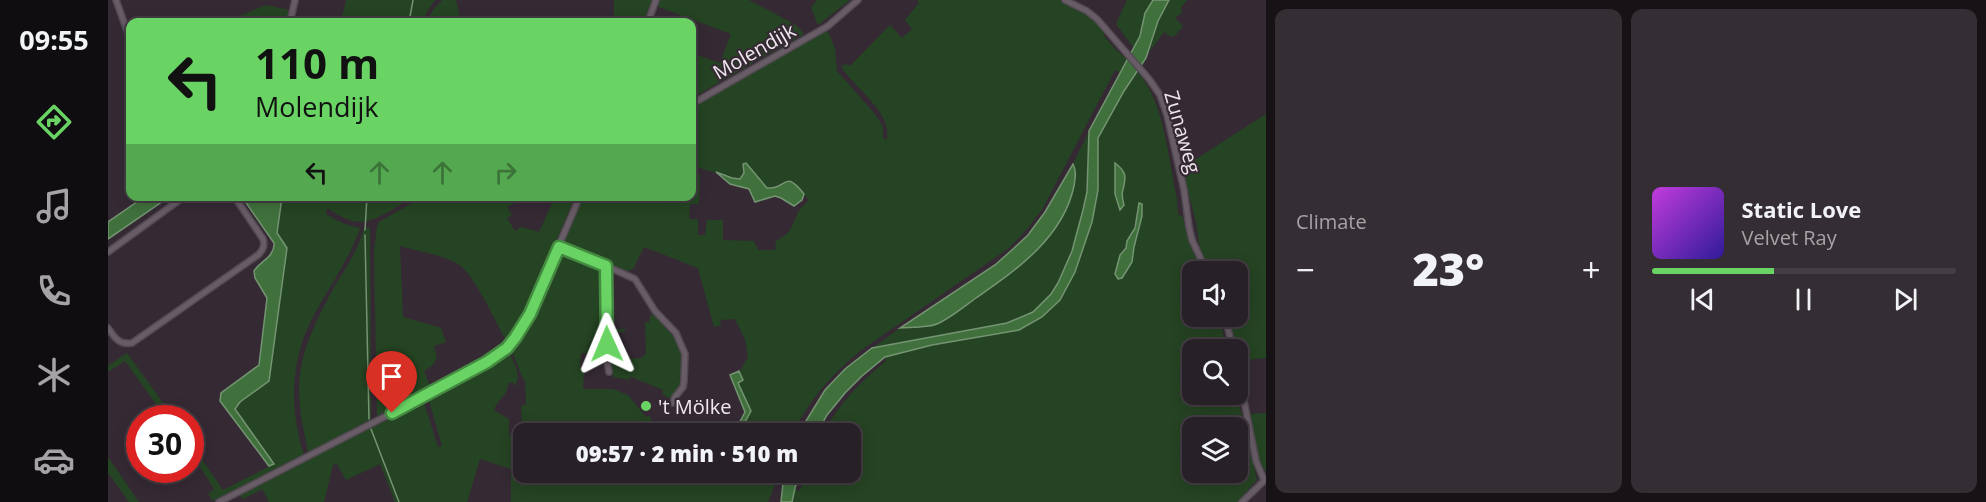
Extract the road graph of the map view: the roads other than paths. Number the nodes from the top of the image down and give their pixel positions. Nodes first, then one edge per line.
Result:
1 (295, 0) edge
2 (656, 0) edge
3 (858, 0) edge
4 (1065, 0) edge
5 (118, 1) edge
6 (291, 18) edge
7 (649, 18) edge
8 (126, 26) edge
9 (696, 102) edge
10 (178, 201) edge
11 (237, 201) edge
12 (578, 201) edge
13 (559, 247) junction
14 (108, 252) edge
15 (1201, 261) edge
16 (606, 266) junction
17 (108, 328) edge
18 (609, 372) dead end
19 (673, 403) dead end
20 (1245, 405) edge
21 (1265, 479) edge
22 (219, 502) edge
23 (1242, 502) edge

1 - 6 street
2 - 7 street
3 - 9 street, Molendijk
4 - 15 street, Zunaweg
5 - 8 street
10 - 14 street
11 - 17 street
12 - 13 street
13 - 16 street
13 - 22 street
16 - 18 street
16 - 19 street
20 - 21 street
21 - 23 street

